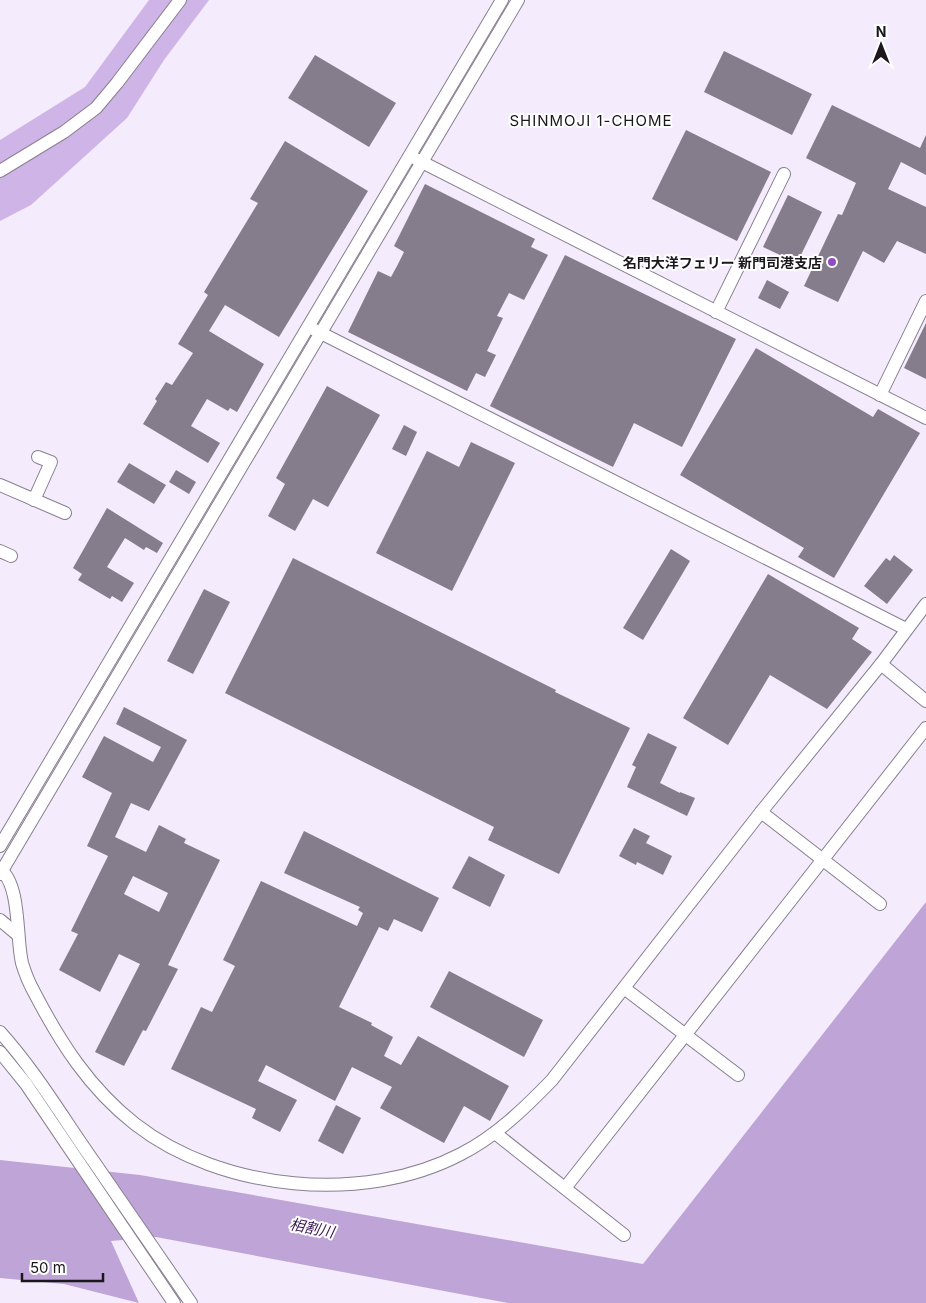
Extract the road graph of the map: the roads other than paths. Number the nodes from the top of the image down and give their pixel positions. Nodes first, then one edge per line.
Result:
1 (180, 0) edge
2 (502, 0) edge
3 (518, 0) edge
4 (409, 156) junction
5 (422, 162) junction
6 (0, 171) edge
7 (784, 174) dead end
8 (926, 301) edge
9 (716, 312) junction
10 (309, 326) junction
11 (320, 333) junction
12 (880, 395) junction
13 (926, 418) edge
14 (38, 457) dead end
15 (0, 485) edge
16 (34, 500) junction
17 (65, 513) dead end
18 (926, 604) edge
19 (906, 629) junction
20 (881, 664) junction
21 (926, 701) edge
22 (926, 728) edge
23 (761, 812) junction
24 (0, 846) edge
25 (823, 860) junction
26 (1, 871) edge
27 (880, 904) dead end
28 (0, 920) edge
29 (18, 935) junction
30 (624, 988) junction
31 (0, 1032) edge
32 (686, 1035) junction
33 (0, 1052) edge
34 (738, 1075) dead end
35 (495, 1132) junction
36 (565, 1188) junction
37 (624, 1235) dead end
38 (174, 1303) edge
39 (191, 1303) edge

1 - 6 street
2 - 4 street
3 - 5 street
4 - 5 street
4 - 10 street
5 - 9 street
5 - 11 street
7 - 9 street
8 - 12 street
9 - 12 street
10 - 11 street
10 - 24 street
11 - 19 street
11 - 26 street
12 - 13 street
14 - 16 street
15 - 16 street
16 - 17 street
18 - 19 street
19 - 20 street
20 - 21 street
20 - 23 street
22 - 25 street
23 - 25 street
23 - 30 street
25 - 27 street
25 - 32 street
26 - 29 street
28 - 29 street
29 - 35 street
30 - 32 street
30 - 35 street
31 - 39 street
32 - 34 street
32 - 36 street
33 - 38 street
35 - 36 street
36 - 37 street

